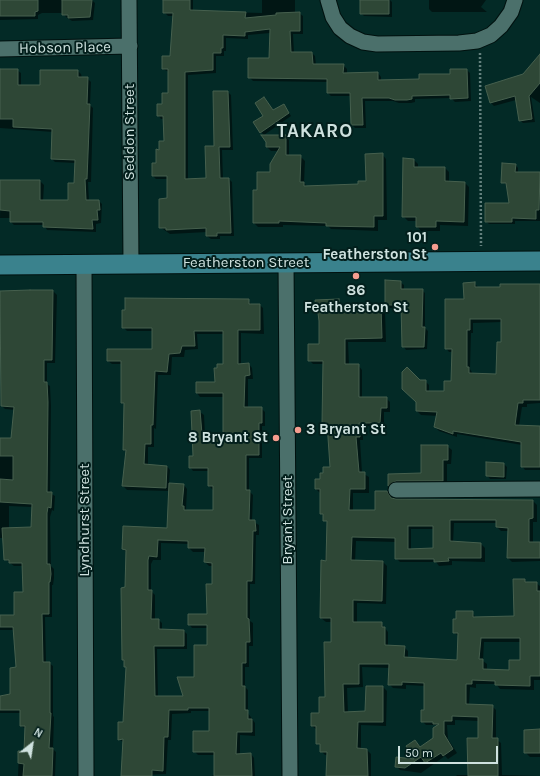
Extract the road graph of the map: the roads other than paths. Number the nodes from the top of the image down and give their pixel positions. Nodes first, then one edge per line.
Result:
1 (129, 0) edge
2 (328, 0) edge
3 (515, 0) edge
4 (130, 46) junction
5 (0, 49) edge
6 (540, 261) edge
7 (286, 263) junction
8 (84, 264) junction
9 (131, 264) junction
10 (0, 265) edge
11 (540, 489) edge
12 (396, 490) dead end
13 (86, 776) edge
14 (290, 776) edge

1 - 4 street, Seddon Street
2 - 3 street
4 - 5 street, Hobson Place
4 - 9 street, Seddon Street
6 - 7 main road, Featherston Street
7 - 9 main road, Featherston Street
7 - 14 street, Bryant Street
8 - 9 main road, Featherston Street
8 - 10 main road, Featherston Street
8 - 13 street, Lyndhurst Street
11 - 12 street

